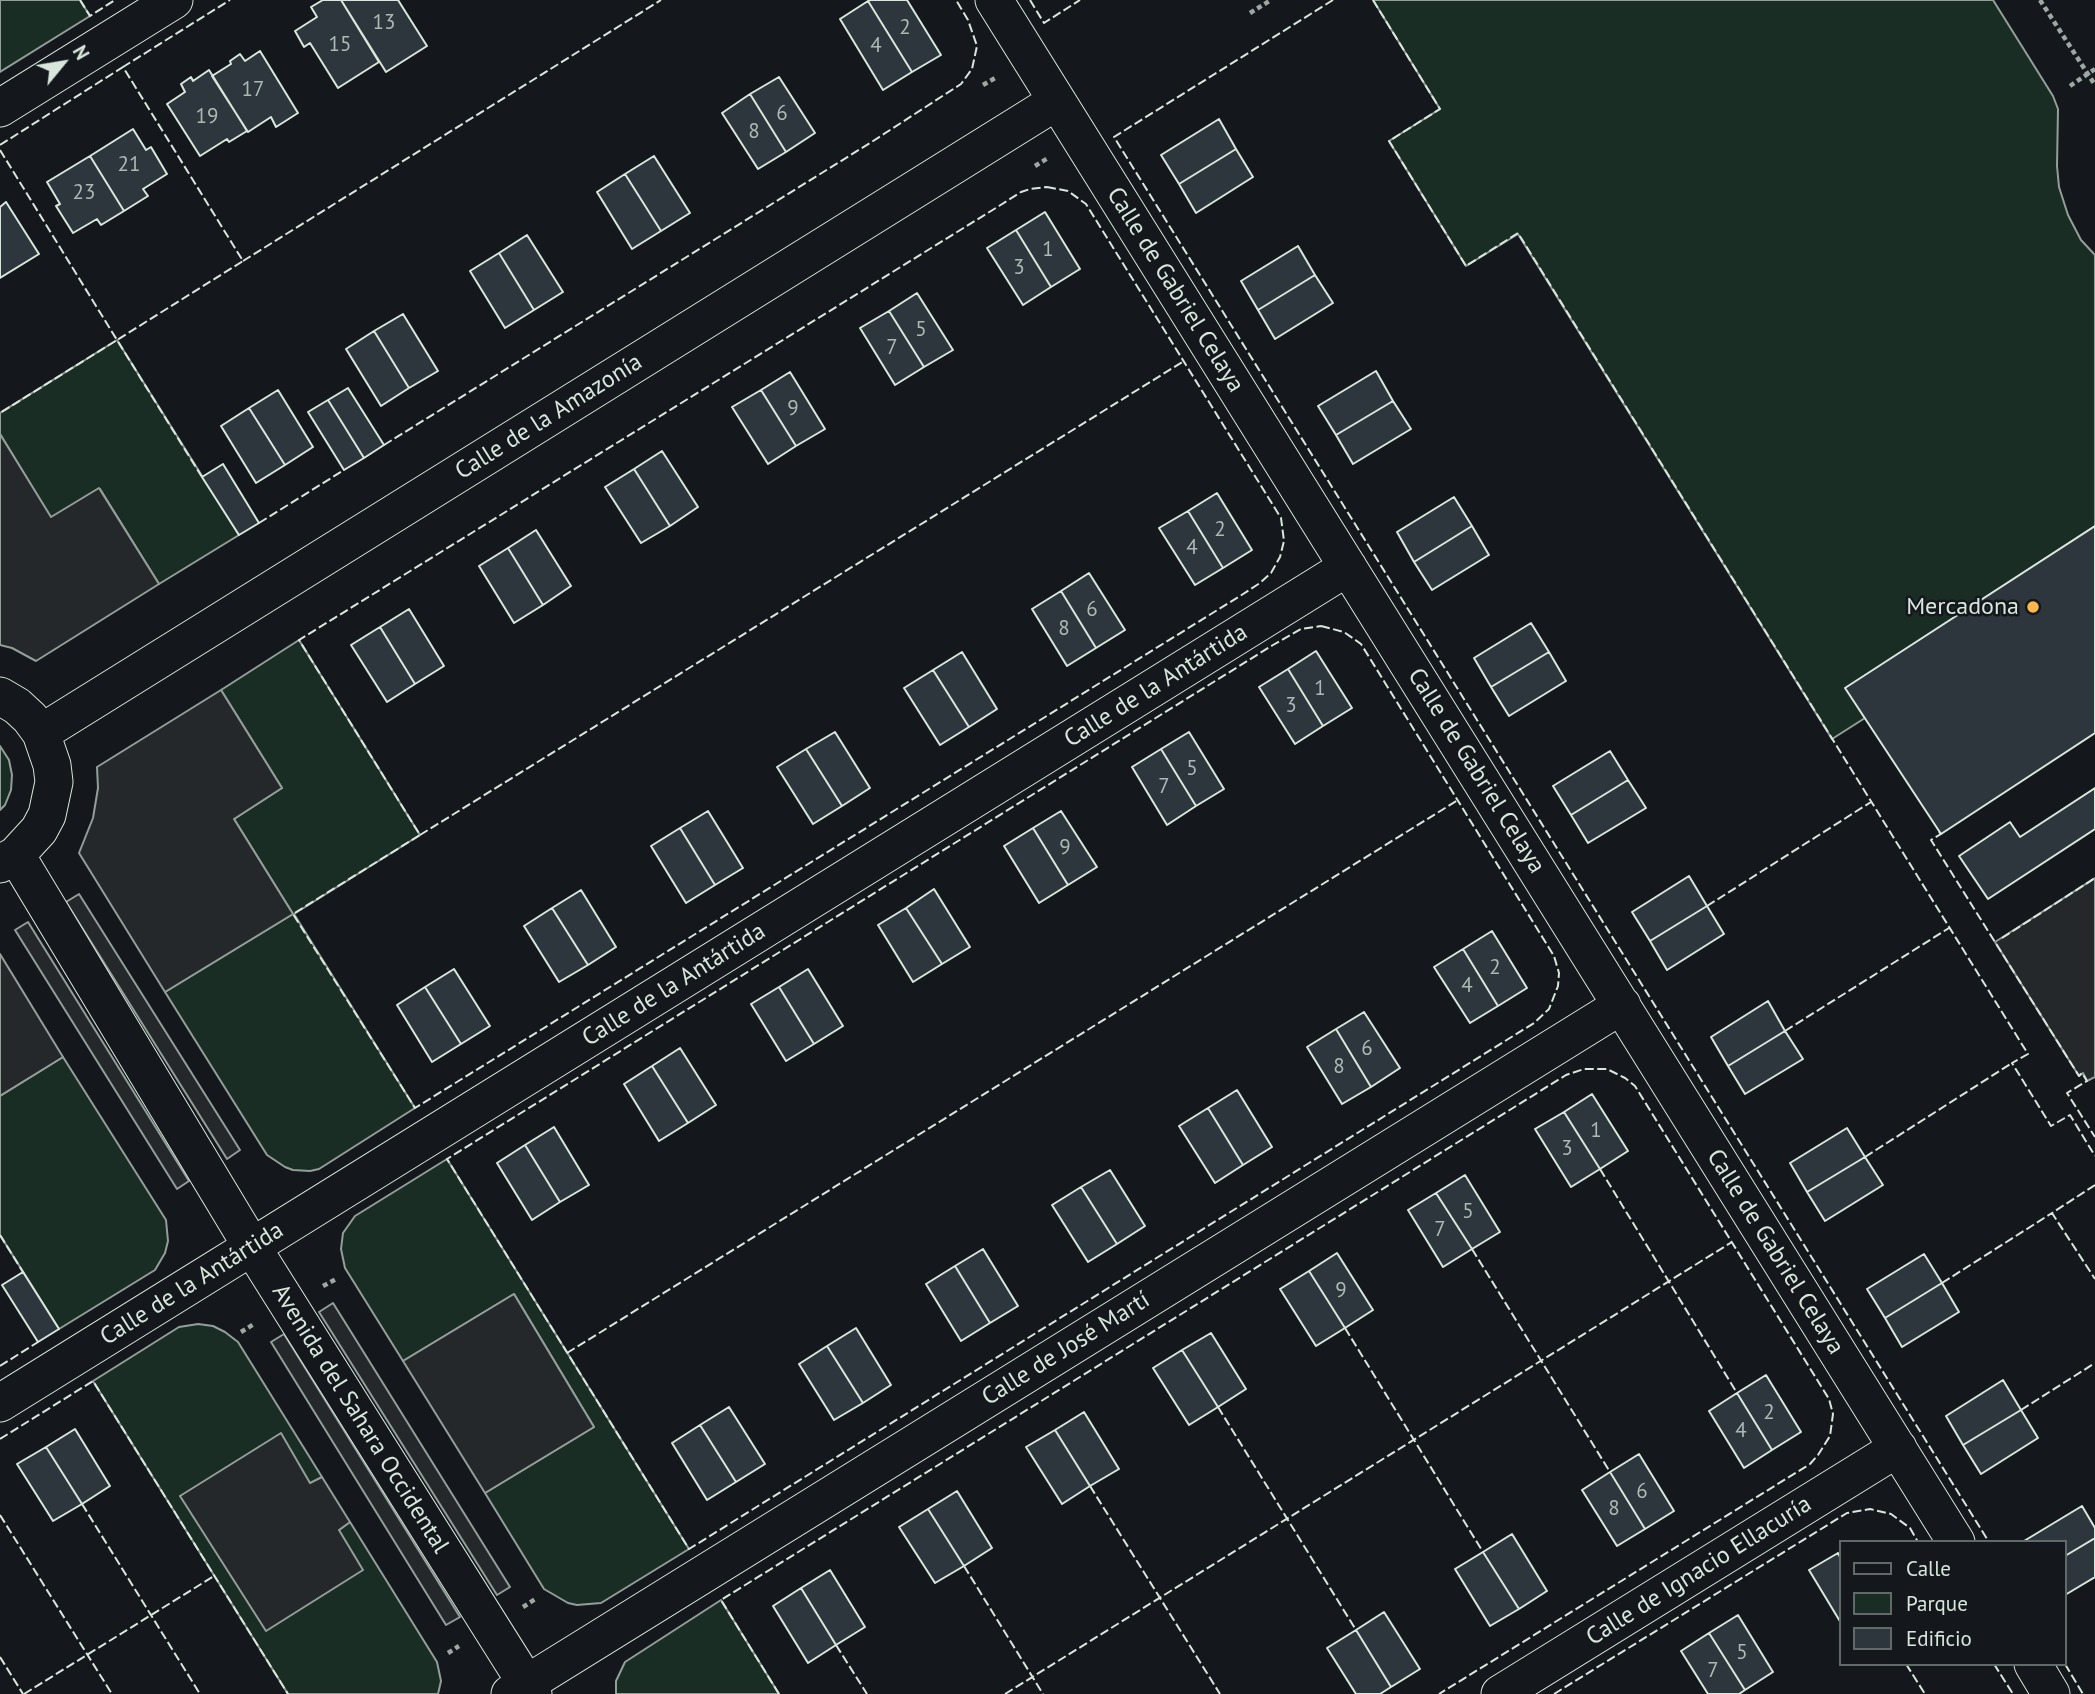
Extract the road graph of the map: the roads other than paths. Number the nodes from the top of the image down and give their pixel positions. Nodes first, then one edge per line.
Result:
1 (174, 0) edge
2 (994, 0) edge
3 (1058, 101) junction
4 (0, 108) edge
5 (1348, 567) junction
6 (0, 696) edge
7 (41, 733) junction
8 (8, 859) edge
9 (1622, 1005) junction
10 (252, 1247) junction
11 (0, 1403) edge
12 (1898, 1448) junction
13 (1955, 1540) edge
14 (2034, 1666) edge
15 (523, 1691) edge
16 (1500, 1694) edge
17 (2051, 1694) edge

1 - 4 street
2 - 3 street, Calle de Gabriel Celaya
3 - 5 street, Calle de Gabriel Celaya
3 - 7 street, Calle de la Amazonía
5 - 9 street, Calle de Gabriel Celaya
5 - 10 street, Calle de la Antártida
6 - 7 street
7 - 8 street
8 - 10 street, Avenida del Sahara Occidental
9 - 12 street, Calle de Gabriel Celaya
9 - 15 street, Calle de José Martí
10 - 11 street, Calle de la Antártida
10 - 15 street, Avenida del Sahara Occidental
12 - 13 street, Calle de Gabriel Celaya
12 - 16 street, Calle de Ignacio Ellacuría
14 - 17 street

